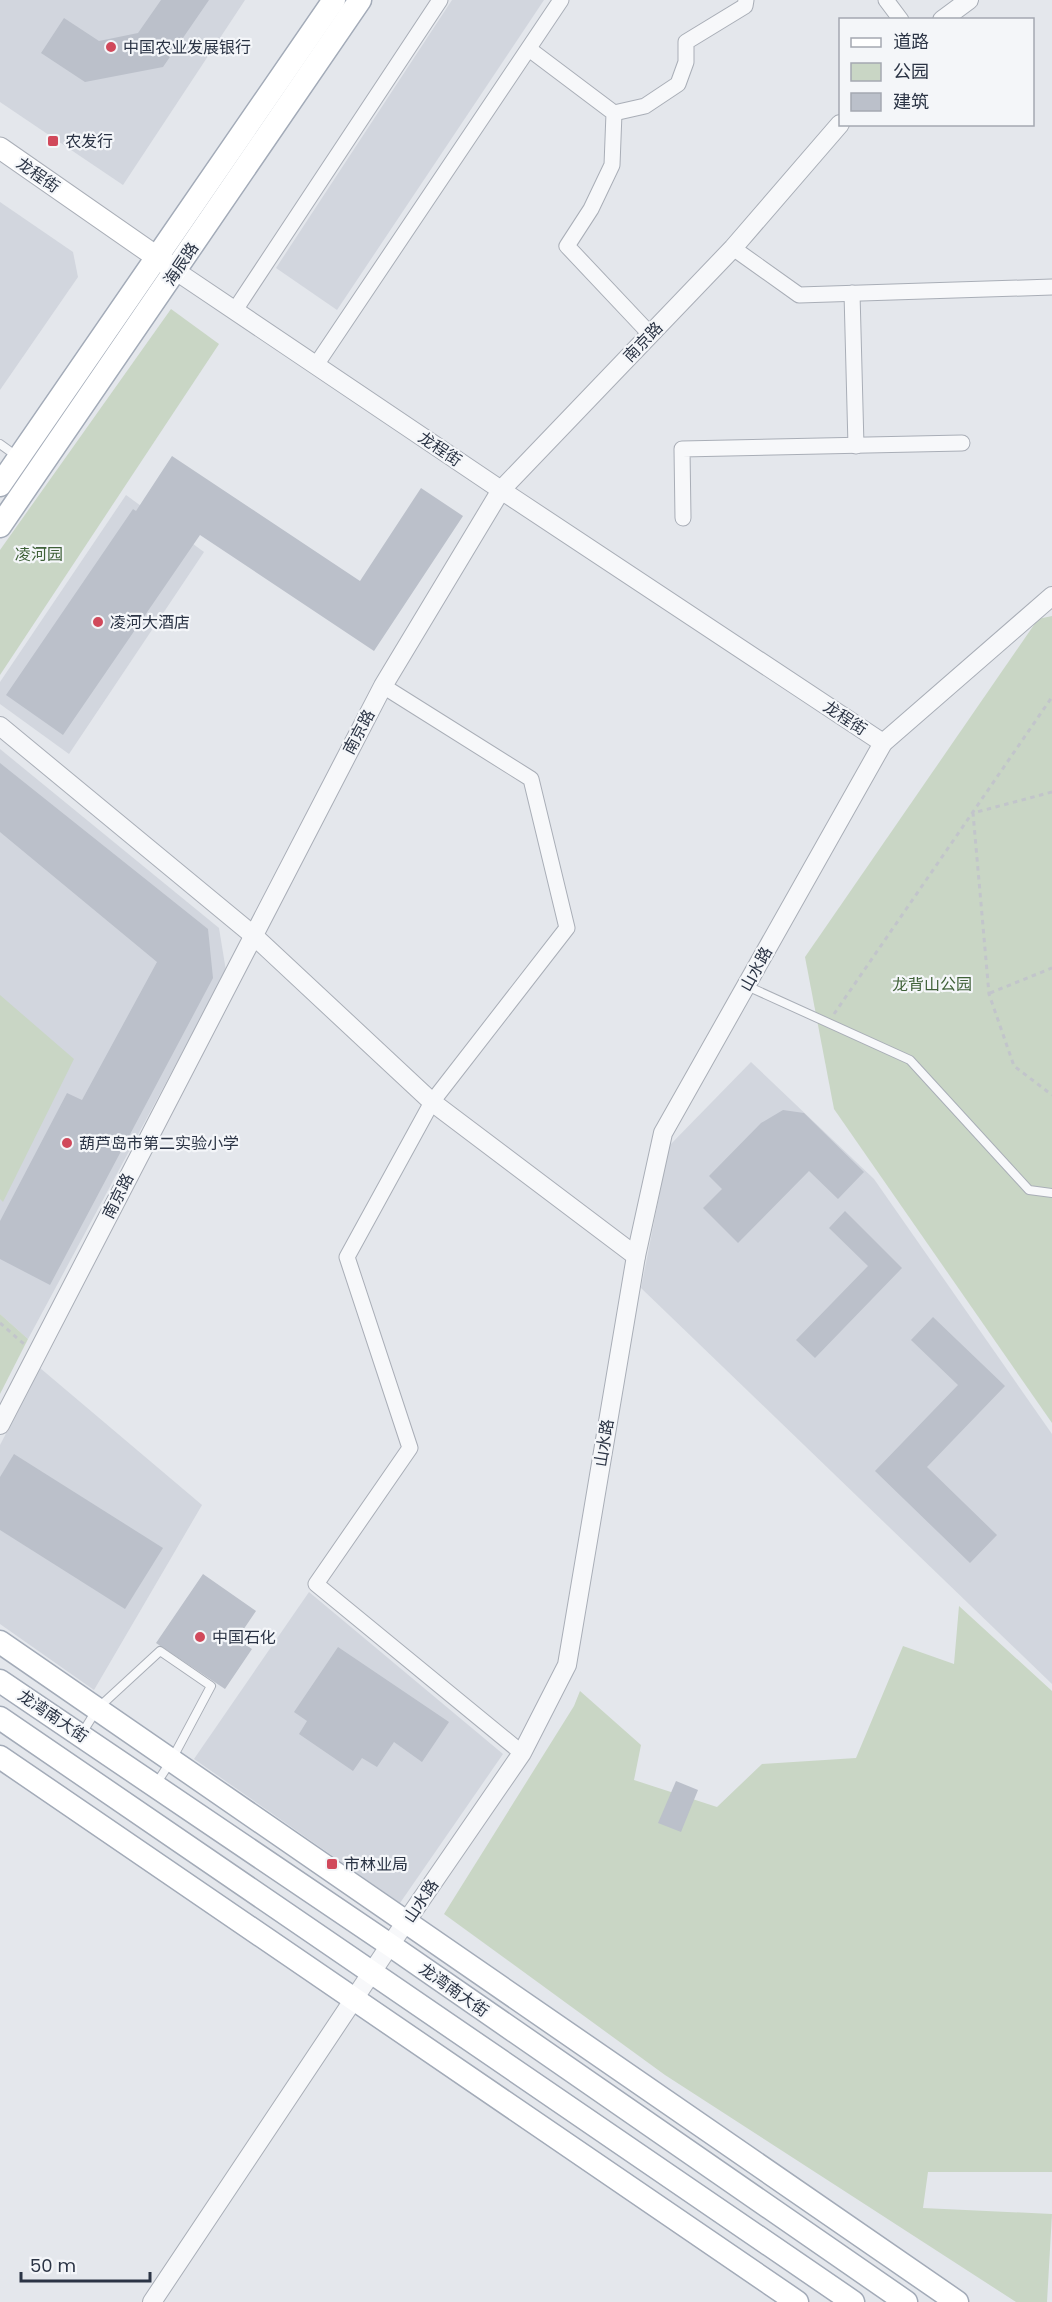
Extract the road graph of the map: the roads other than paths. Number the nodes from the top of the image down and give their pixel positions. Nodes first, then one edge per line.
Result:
1 (334, 0) edge
2 (360, 0) edge
3 (440, 0) edge
4 (561, 0) edge
5 (746, 0) edge
6 (886, 0) edge
7 (969, 0) edge
8 (900, 18) edge
9 (945, 18) edge
10 (529, 49) junction
11 (614, 113) junction
12 (839, 125) edge
13 (0, 148) edge
14 (733, 248) junction
15 (157, 258) junction
16 (176, 271) junction
17 (1052, 287) edge
18 (852, 293) junction
19 (235, 310) junction
20 (650, 334) junction
21 (315, 365) junction
22 (962, 443) dead end
23 (0, 444) edge
24 (856, 446) junction
25 (19, 457) junction
26 (0, 485) edge
27 (501, 490) junction
28 (683, 518) dead end
29 (0, 526) edge
30 (1052, 596) edge
31 (383, 686) junction
32 (0, 726) edge
33 (884, 743) junction
34 (253, 935) junction
35 (747, 986) junction
36 (432, 1102) junction
37 (1052, 1193) edge
38 (636, 1256) junction
39 (0, 1425) edge
40 (0, 1642) edge
41 (0, 1681) edge
42 (97, 1709) junction
43 (0, 1718) edge
44 (81, 1735) junction
45 (522, 1753) junction
46 (0, 1757) edge
47 (171, 1761) junction
48 (155, 1785) junction
49 (106, 1791) junction
50 (88, 1817) junction
51 (407, 1922) junction
52 (390, 1945) junction
53 (372, 1972) junction
54 (354, 1999) junction
55 (816, 2277) junction
56 (152, 2302) edge
57 (798, 2302) edge
58 (853, 2302) edge
59 (906, 2302) edge
60 (957, 2302) edge

1 - 15 main road, 海辰路
2 - 16 main road, 海辰路
3 - 19 street
4 - 10 street
5 - 11 street
6 - 8 street
7 - 9 street
10 - 11 street
10 - 21 street
11 - 20 street
12 - 14 street, 南京路
13 - 15 main road, 龙程街
14 - 18 street
14 - 20 street, 南京路
15 - 16 main road, 龙程街
15 - 25 main road, 海辰路
16 - 19 street, 龙程街
16 - 29 main road, 海辰路
17 - 18 street
18 - 24 street
19 - 21 street, 龙程街
20 - 27 street, 南京路
21 - 27 street, 龙程街
22 - 24 street
23 - 25 lane
24 - 28 street
25 - 26 main road, 海辰路
27 - 31 street, 南京路
27 - 33 street, 龙程街
30 - 33 street, 山水路
31 - 34 street, 南京路
31 - 36 street
32 - 34 street
33 - 35 street, 山水路
34 - 36 street
34 - 39 street, 南京路
35 - 37 lane
35 - 38 street, 山水路
36 - 38 street
36 - 45 street
38 - 45 street, 山水路
40 - 42 main road
41 - 44 main road, 龙湾南大街
42 - 44 lane
42 - 47 main road
42 - 47 lane
43 - 49 main road, 龙湾南大街
44 - 48 main road, 龙湾南大街
45 - 51 street, 山水路
46 - 50 main road
47 - 48 lane
47 - 51 main road
48 - 52 main road, 龙湾南大街
49 - 50 main road
49 - 53 main road, 龙湾南大街
50 - 54 main road
51 - 52 street, 山水路
51 - 60 main road
52 - 53 street, 山水路
52 - 59 main road, 龙湾南大街
53 - 54 street, 山水路
53 - 55 main road, 龙湾南大街
54 - 56 street, 山水路
54 - 57 main road
55 - 57 main road
55 - 58 main road, 龙湾南大街

